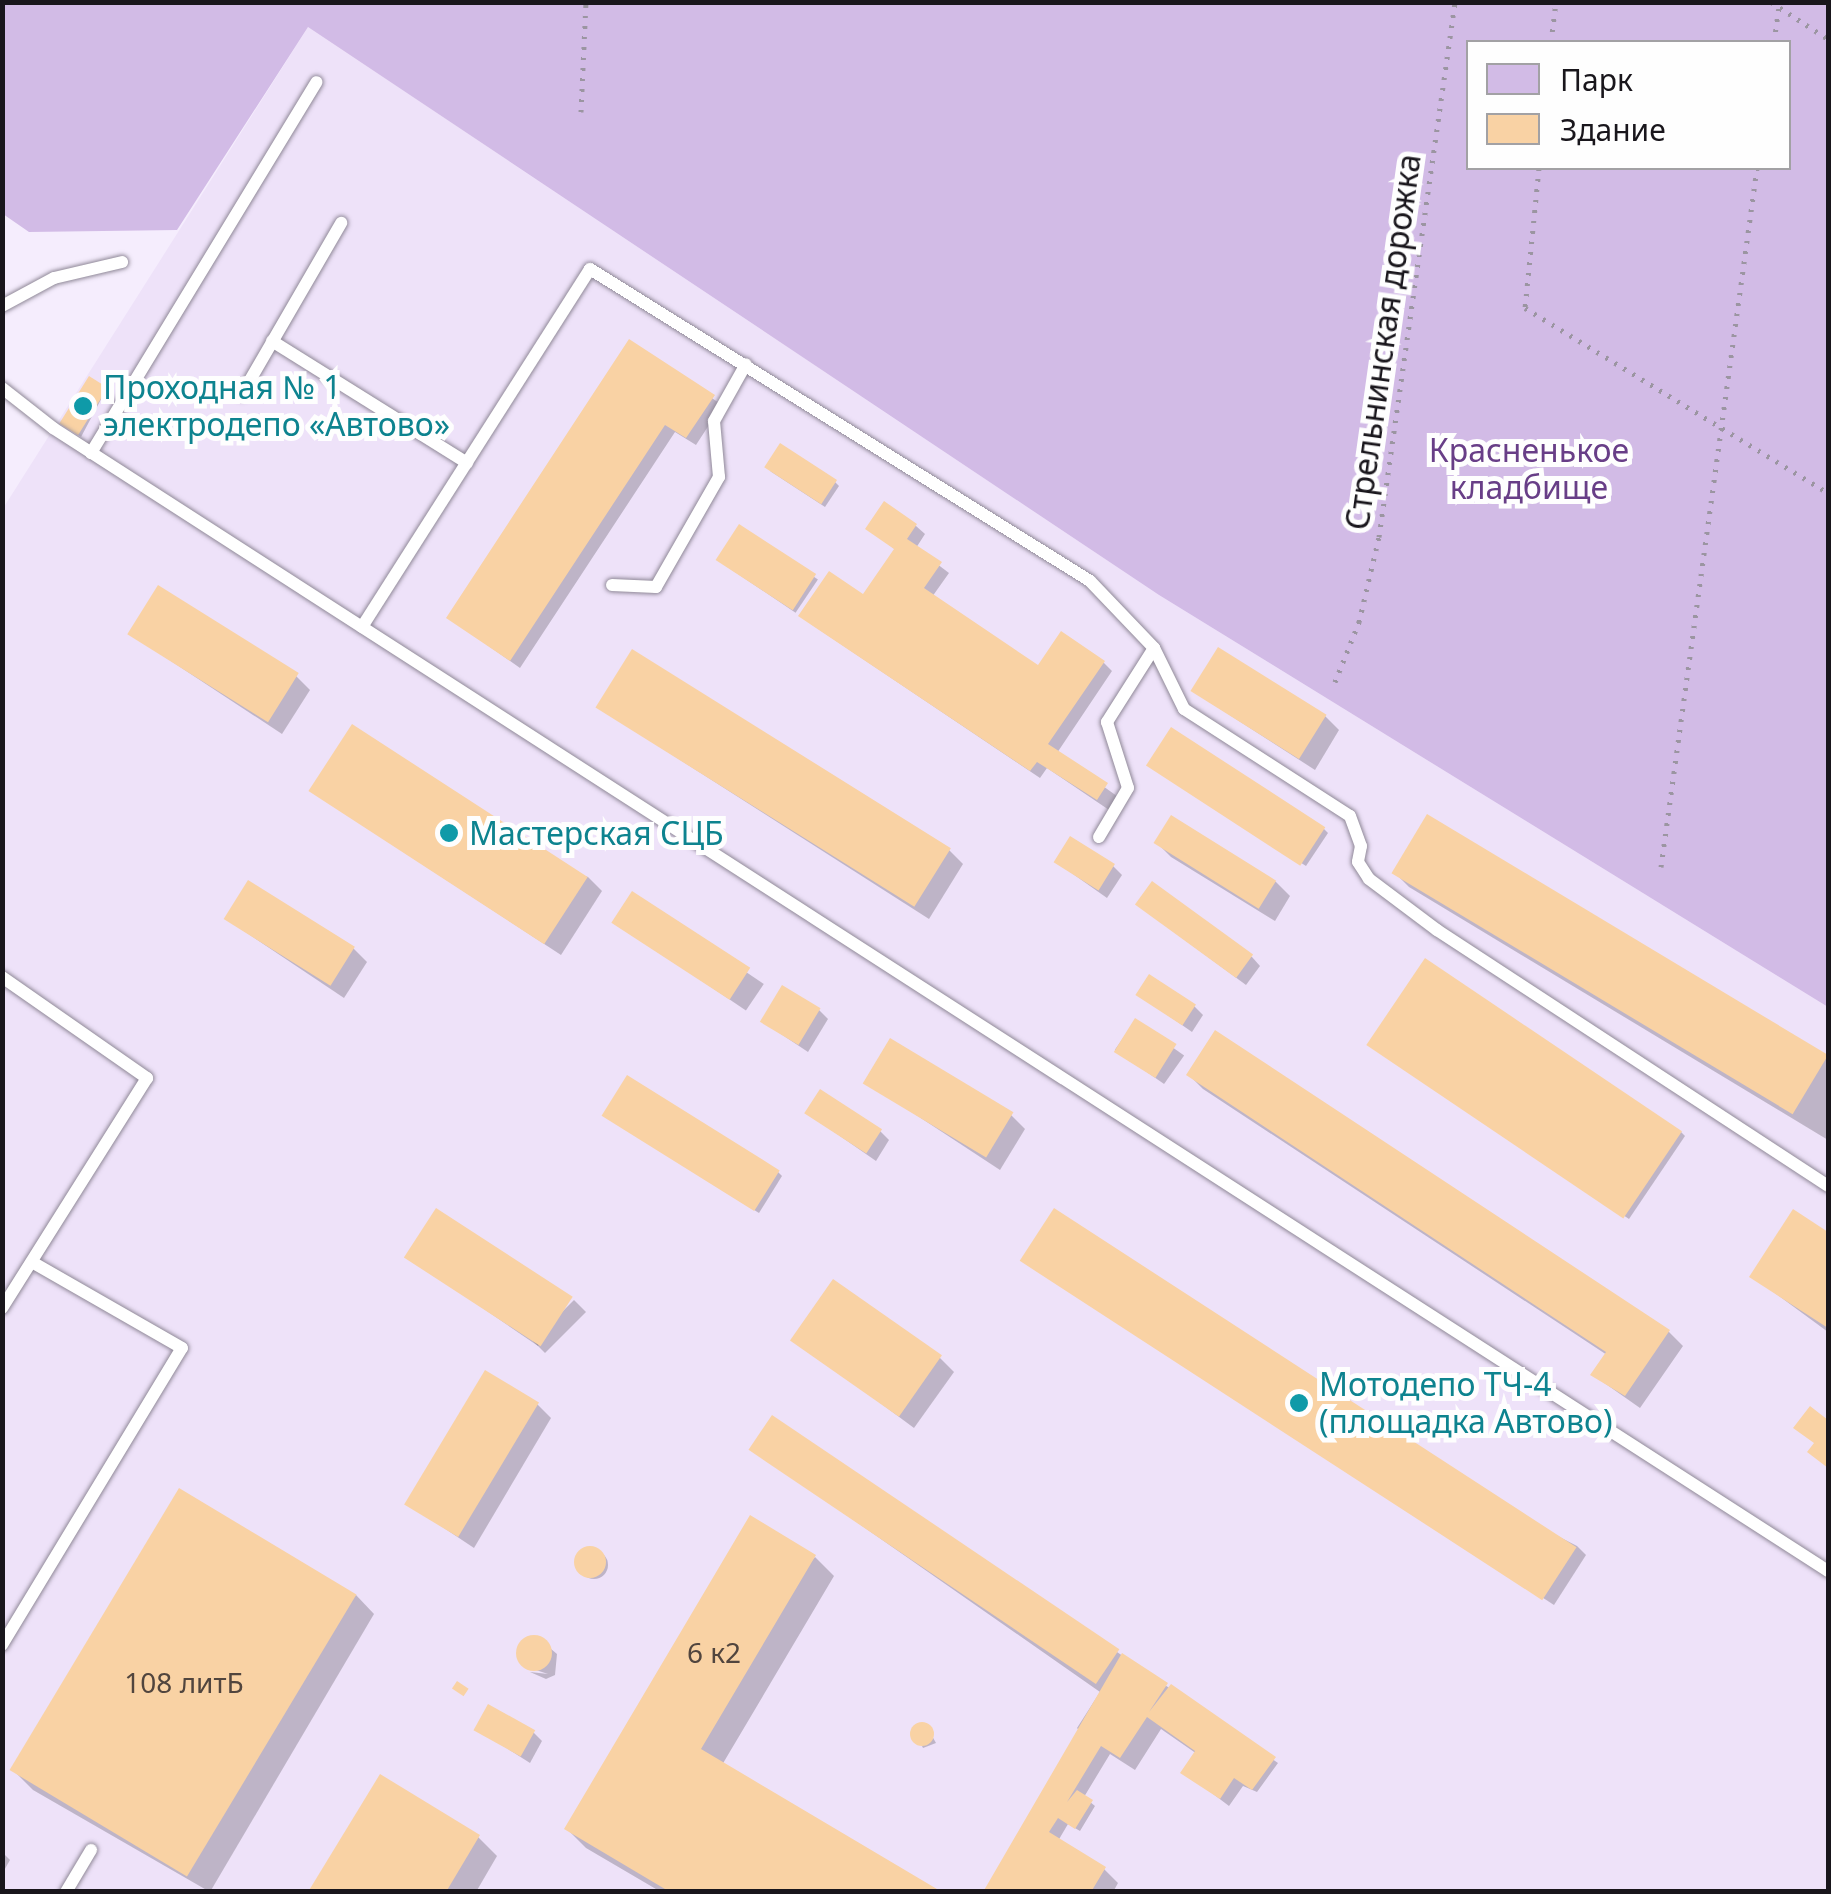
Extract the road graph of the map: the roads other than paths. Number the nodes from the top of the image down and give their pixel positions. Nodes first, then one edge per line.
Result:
1 (317, 82) dead end
2 (342, 224) dead end
3 (122, 262) dead end
4 (2, 306) edge
5 (272, 341) junction
6 (746, 364) junction
7 (2, 388) edge
8 (242, 394) dead end
9 (91, 453) junction
10 (467, 463) junction
11 (612, 586) dead end
12 (362, 627) junction
13 (1154, 648) junction
14 (1099, 838) dead end
15 (2, 977) edge
16 (1828, 1186) edge
17 (32, 1262) junction
18 (2, 1308) edge
19 (1828, 1571) edge
20 (2, 1645) edge
21 (90, 1850) dead end
22 (66, 1892) edge

1 - 9 lane
2 - 5 lane
3 - 4 lane
5 - 8 lane
5 - 10 lane
6 - 10 lane
6 - 11 lane
6 - 13 lane
7 - 9 lane
9 - 12 lane
10 - 12 lane
12 - 19 lane
13 - 14 lane
13 - 16 lane
15 - 17 lane
17 - 18 lane
17 - 20 lane
21 - 22 lane

